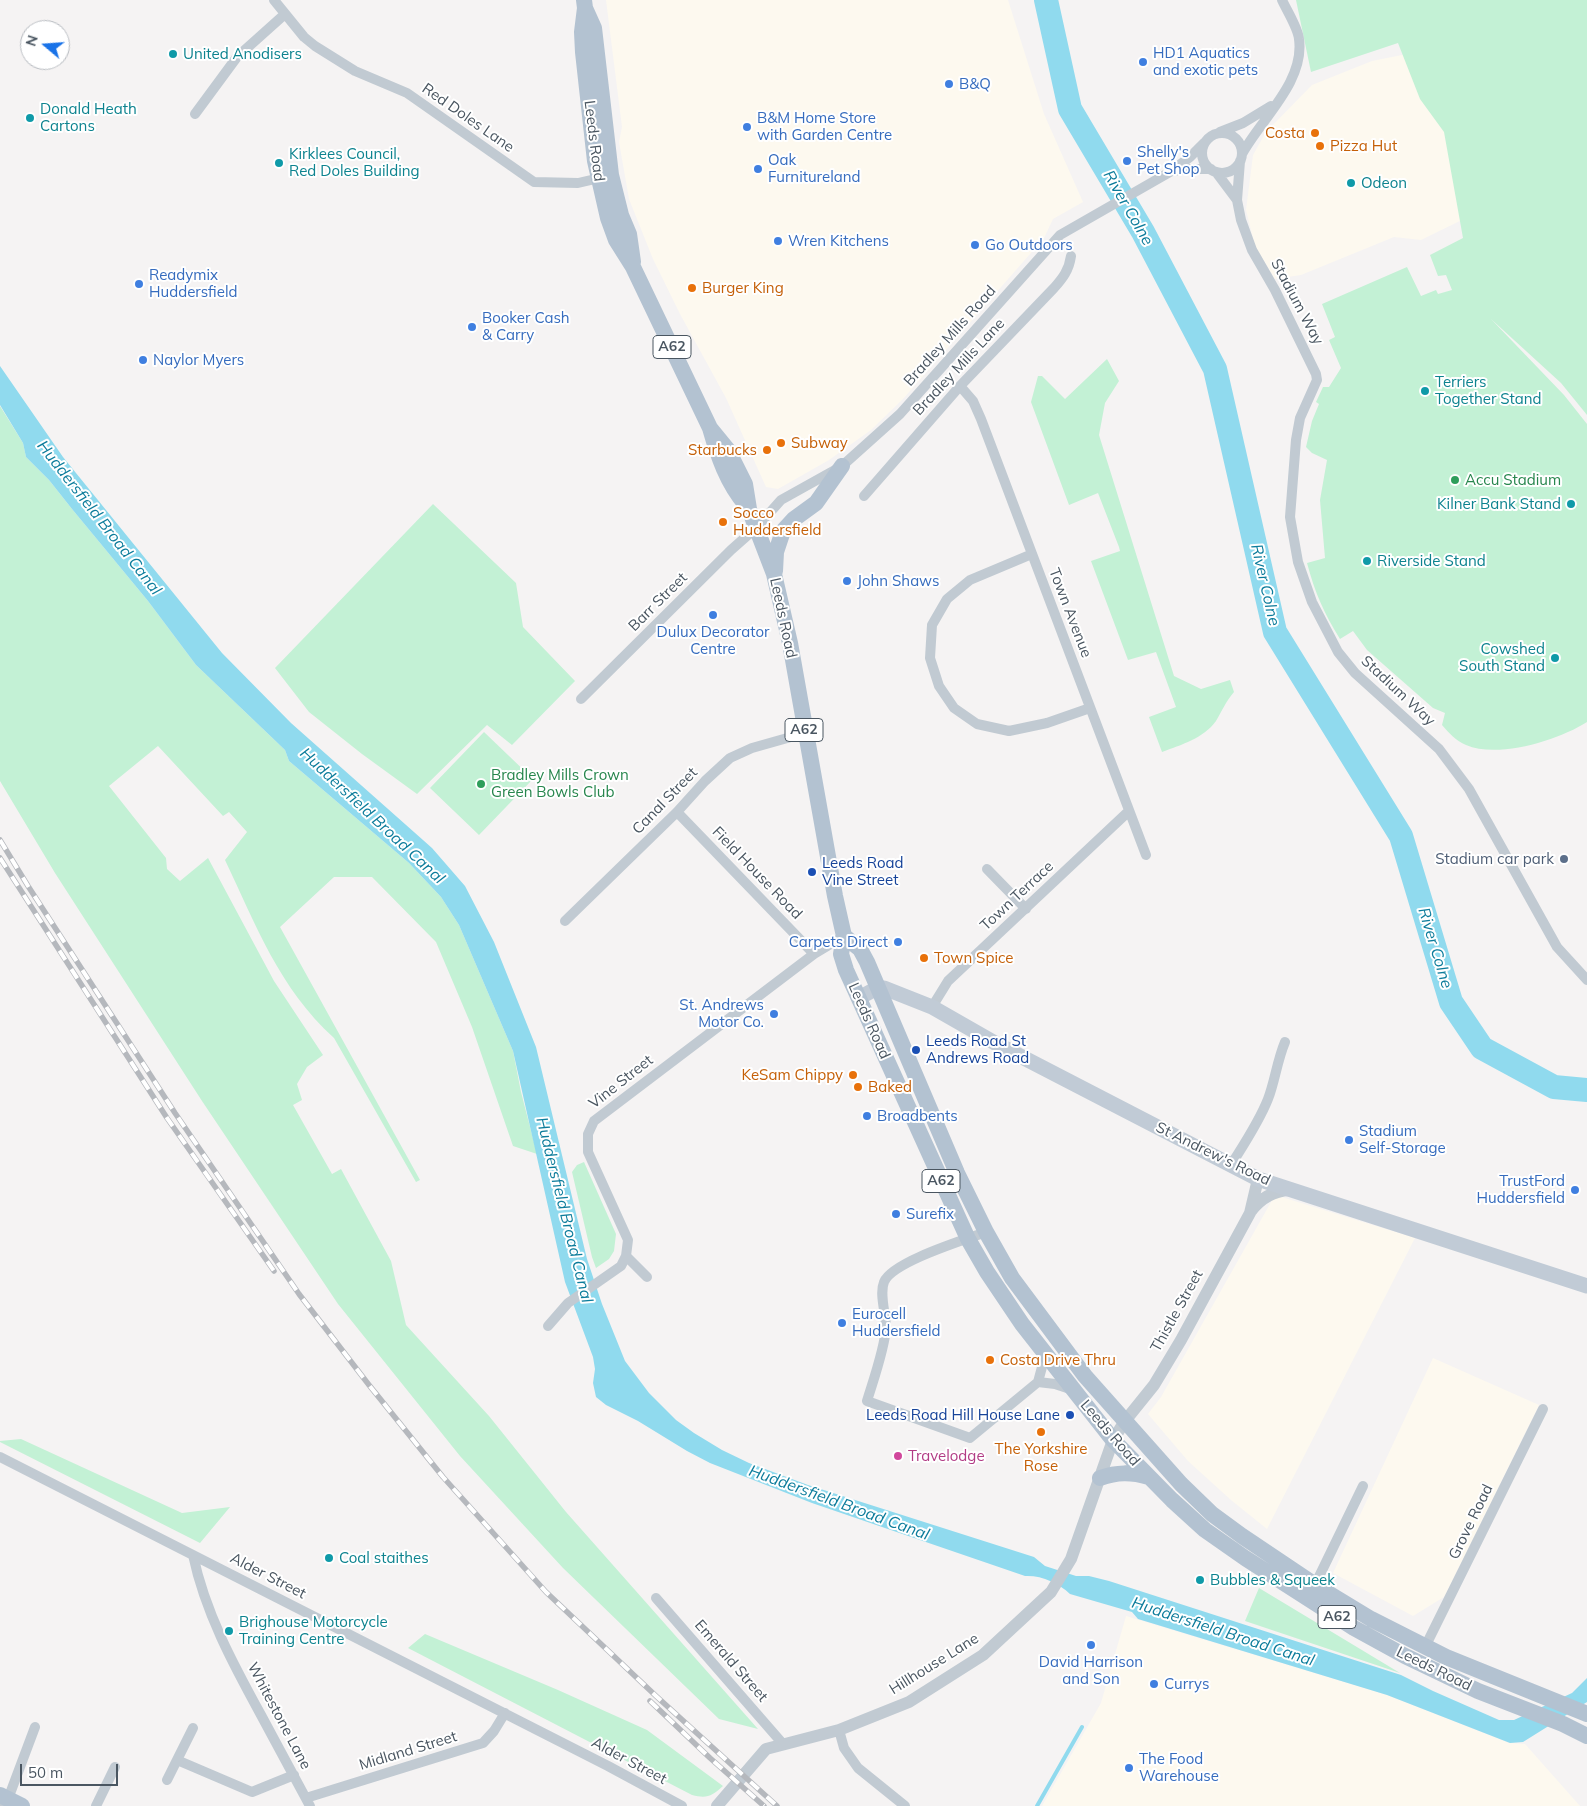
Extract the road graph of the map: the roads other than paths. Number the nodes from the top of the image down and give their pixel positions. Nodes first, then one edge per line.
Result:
1 (274, 0) edge
2 (1282, 0) edge
3 (584, 4) edge
4 (285, 14) junction
5 (1278, 101) junction
6 (195, 114) dead end
7 (1218, 133) junction
8 (1204, 143) junction
9 (1241, 158) junction
10 (1214, 171) junction
11 (1170, 172) junction
12 (604, 177) junction
13 (1237, 200) junction
14 (1071, 256) dead end
15 (960, 386) junction
16 (842, 466) junction
17 (864, 496) dead end
18 (757, 527) junction
19 (1032, 554) junction
20 (774, 574) junction
21 (581, 699) dead end
22 (1090, 708) junction
23 (805, 734) junction
24 (1129, 811) junction
25 (677, 812) junction
26 (1146, 855) dead end
27 (988, 870) dead end
28 (1026, 909) junction
29 (565, 921) dead end
30 (844, 936) junction
31 (814, 954) junction
32 (1587, 980) edge
33 (877, 988) junction
34 (859, 998) junction
35 (932, 1007) junction
36 (1285, 1042) dead end
37 (1232, 1165) junction
38 (1258, 1179) junction
39 (1291, 1190) junction
40 (1250, 1213) junction
41 (986, 1232) junction
42 (968, 1239) junction
43 (626, 1256) junction
44 (646, 1276) dead end
45 (1587, 1286) edge
46 (548, 1326) dead end
47 (1044, 1353) junction
48 (1038, 1382) junction
49 (1074, 1390) junction
50 (1543, 1409) dead end
51 (1125, 1420) junction
52 (1113, 1440) junction
53 (0, 1458) edge
54 (1149, 1477) junction
55 (1100, 1478) junction
56 (1363, 1486) dead end
57 (193, 1555) junction
58 (1312, 1592) junction
59 (656, 1598) dead end
60 (1425, 1647) junction
61 (1582, 1712) edge
62 (505, 1713) junction
63 (35, 1727) dead end
64 (193, 1728) dead end
65 (839, 1730) junction
66 (1587, 1736) edge
67 (783, 1744) junction
68 (177, 1760) junction
69 (115, 1768) dead end
70 (294, 1775) junction
71 (168, 1780) dead end
72 (8, 1801) edge
73 (308, 1802) edge
74 (96, 1806) edge
75 (682, 1806) edge
76 (717, 1806) edge
77 (906, 1806) edge

1 - 4 street, Red Doles Lane
2 - 5 street, Bradley Mills Road
3 - 12 main road, Leeds Road / A62
4 - 6 street
4 - 12 street, Red Doles Lane
5 - 7 street, Bradley Mills Road
5 - 9 street, Bradley Mills Road
7 - 8 street, Bradley Mills Road
7 - 9 street
8 - 10 street
8 - 11 street, Bradley Mills Road
9 - 10 street, Bradley Mills Road
9 - 13 street, Stadium Way
10 - 11 street, Bradley Mills Road
10 - 13 street, Stadium Way
11 - 16 street, Bradley Mills Road
12 - 18 main road, Leeds Road / A62
13 - 32 street, Stadium Way
14 - 15 street, Bradley Mills Lane
15 - 17 street, Bradley Mills Lane
15 - 19 street, Town Avenue
16 - 18 street, Bradley Mills Road
16 - 20 main road
18 - 20 main road, Leeds Road / A62
18 - 21 street, Barr Street
19 - 22 street, Town Avenue
19 - 22 street
20 - 23 main road, Leeds Road / A62
22 - 24 street, Town Avenue
23 - 25 street, Canal Street
23 - 30 main road, Leeds Road / A62
24 - 26 street, Town Avenue
24 - 28 street, Town Terrace
25 - 29 street, Canal Street
25 - 31 street, Field House Road
27 - 28 street
28 - 35 street, Town Terrace
30 - 31 street, Vine Street
30 - 33 main road, Leeds Road / A62
30 - 34 main road, Leeds Road / A62
31 - 43 street, Vine Street
33 - 34 main road
33 - 35 main road, St Andrew's Road
33 - 41 main road, Leeds Road / A62
34 - 42 main road, Leeds Road / A62
35 - 37 main road, St Andrew's Road
36 - 37 street
37 - 38 main road, St Andrew's Road
38 - 39 main road, St Andrew's Road
38 - 40 street, Thistle Street
39 - 40 street, Thistle Street
39 - 45 main road, St Andrew's Road
40 - 51 street, Thistle Street
41 - 42 street
41 - 51 main road, Leeds Road / A62
42 - 47 main road, Leeds Road / A62
42 - 48 street
43 - 44 street
43 - 46 street
47 - 48 street
47 - 49 main road, Leeds Road / A62
48 - 49 street
49 - 52 main road, Leeds Road / A62
50 - 60 street, Grove Road
51 - 52 street, Hillhouse Lane
51 - 58 main road, Leeds Road / A62
52 - 54 main road, Leeds Road / A62
52 - 55 street, Hillhouse Lane
53 - 57 street, Alder Street
54 - 55 main road
54 - 58 main road, Leeds Road / A62
55 - 65 street, Hillhouse Lane
56 - 58 street
57 - 62 street, Alder Street
57 - 70 street, Whitestone Lane
58 - 60 main road, Leeds Road / A62
58 - 66 main road, Leeds Road / A62
59 - 67 street, Emerald Street
60 - 61 main road, Leeds Road / A62
62 - 73 street, Midland Street
62 - 75 street, Alder Street
63 - 72 street
64 - 68 street
65 - 67 street, Hillhouse Lane
65 - 77 street
67 - 76 street, Hillhouse Lane
68 - 70 street
68 - 71 street
69 - 74 street
70 - 73 street, Whitestone Lane

